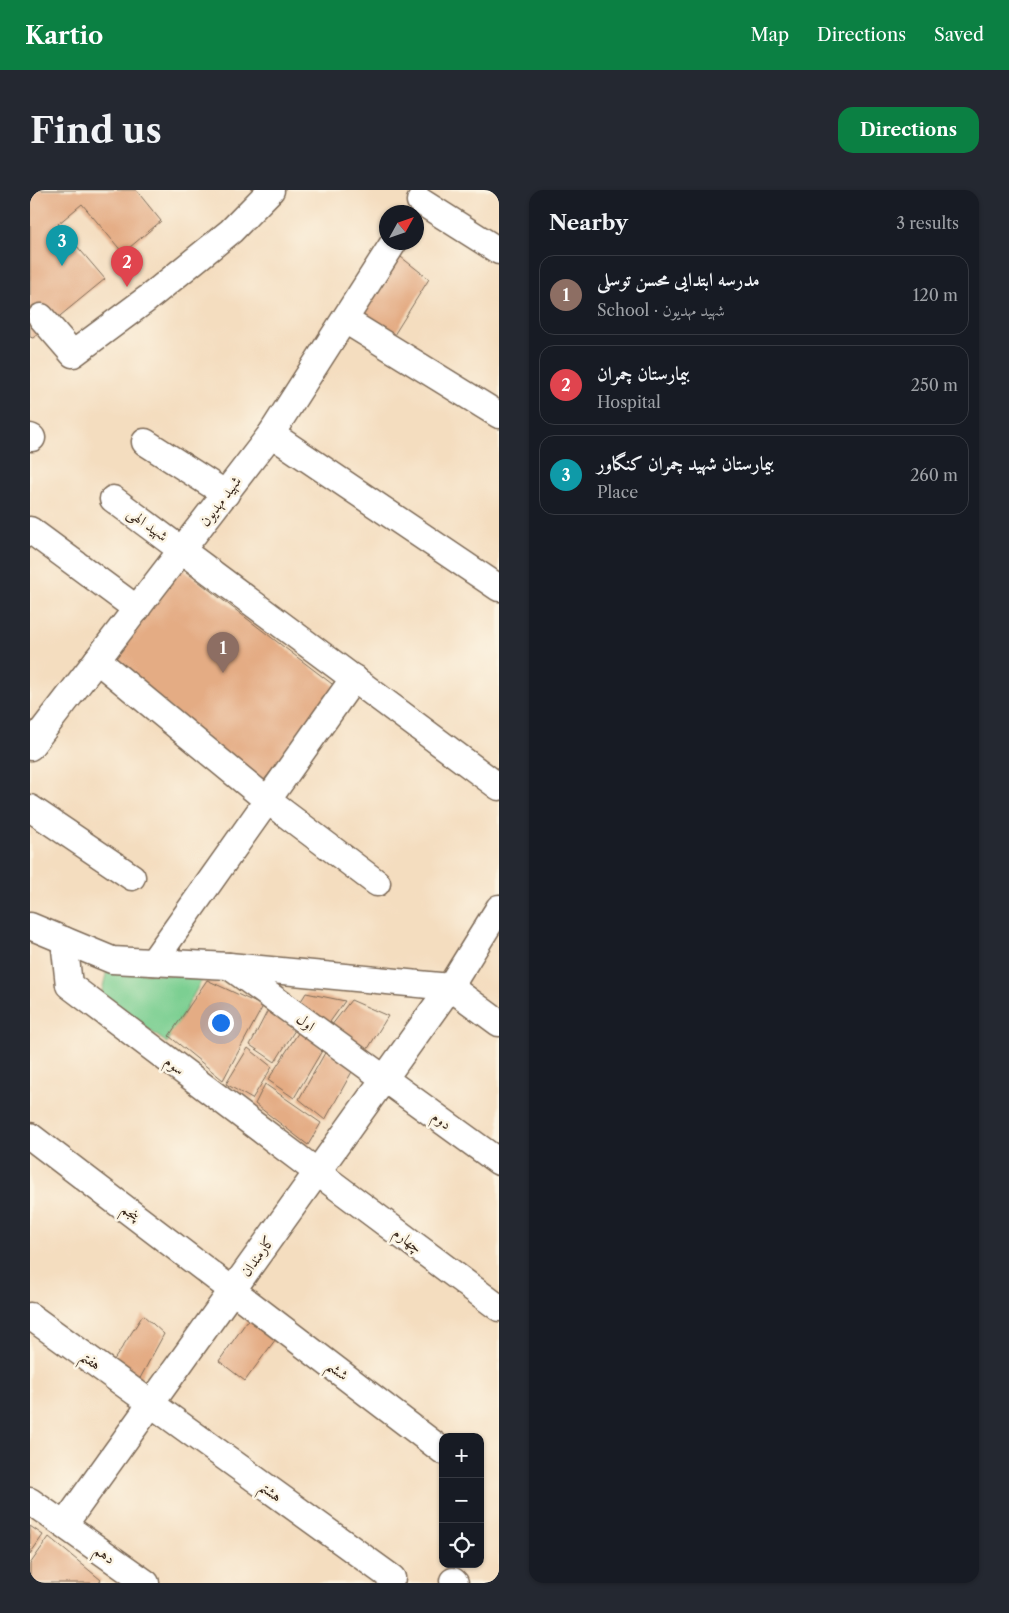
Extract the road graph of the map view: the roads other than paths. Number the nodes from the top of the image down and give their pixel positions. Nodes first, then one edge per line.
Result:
1 (271, 190) edge
2 (419, 201) edge
3 (389, 250) edge
4 (499, 251) edge
5 (41, 317) dead end
6 (345, 320) junction
7 (499, 415) edge
8 (271, 434) junction
9 (145, 442) dead end
10 (226, 494) junction
11 (113, 499) dead end
12 (30, 530) edge
13 (182, 550) junction
14 (499, 588) edge
15 (137, 609) junction
16 (97, 660) junction
17 (354, 678) junction
18 (34, 735) edge
19 (499, 787) edge
20 (266, 800) junction
21 (30, 808) edge
22 (132, 877) dead end
23 (376, 883) dead end
24 (499, 908) edge
25 (30, 926) edge
26 (64, 940) junction
27 (154, 962) junction
28 (229, 966) junction
29 (450, 987) junction
30 (499, 1023) edge
31 (384, 1078) junction
32 (30, 1136) edge
33 (499, 1162) edge
34 (317, 1172) junction
35 (233, 1289) junction
36 (499, 1308) edge
37 (30, 1316) edge
38 (151, 1403) junction
39 (439, 1448) edge
40 (30, 1501) edge
41 (64, 1525) junction
42 (392, 1578) dead end
43 (146, 1583) edge

1 - 5 street
2 - 4 street
3 - 6 street, شهید مهدیون
6 - 7 street
6 - 8 street, شهید مهدیون
8 - 10 street, شهید مهدیون
8 - 14 street
9 - 10 street
10 - 13 street, شهید مهدیون
11 - 13 street, شهید الهی
12 - 15 street
13 - 15 street, شهید مهدیون
13 - 17 street, شهید الهی
15 - 16 street, شهید مهدیون
16 - 18 street, شهید مهدیون
16 - 20 street
17 - 19 street, شهید الهی
17 - 20 street
20 - 23 street
20 - 27 street
21 - 22 street
24 - 29 street, کارمندان
25 - 26 street
26 - 27 street
26 - 34 street, سوم
27 - 28 street
28 - 29 street
28 - 31 street, اول
29 - 30 street
29 - 31 street, کارمندان
31 - 33 street, دوم
31 - 34 street, کارمندان
32 - 35 street, پنجم
34 - 35 street, کارمندان
34 - 36 street, چهارم
35 - 38 street, کارمندان
35 - 39 street, ششم
37 - 38 street, هفتم
38 - 41 street, کارمندان
38 - 42 street, هشتم
40 - 41 street, دهم
41 - 43 street, دهم

